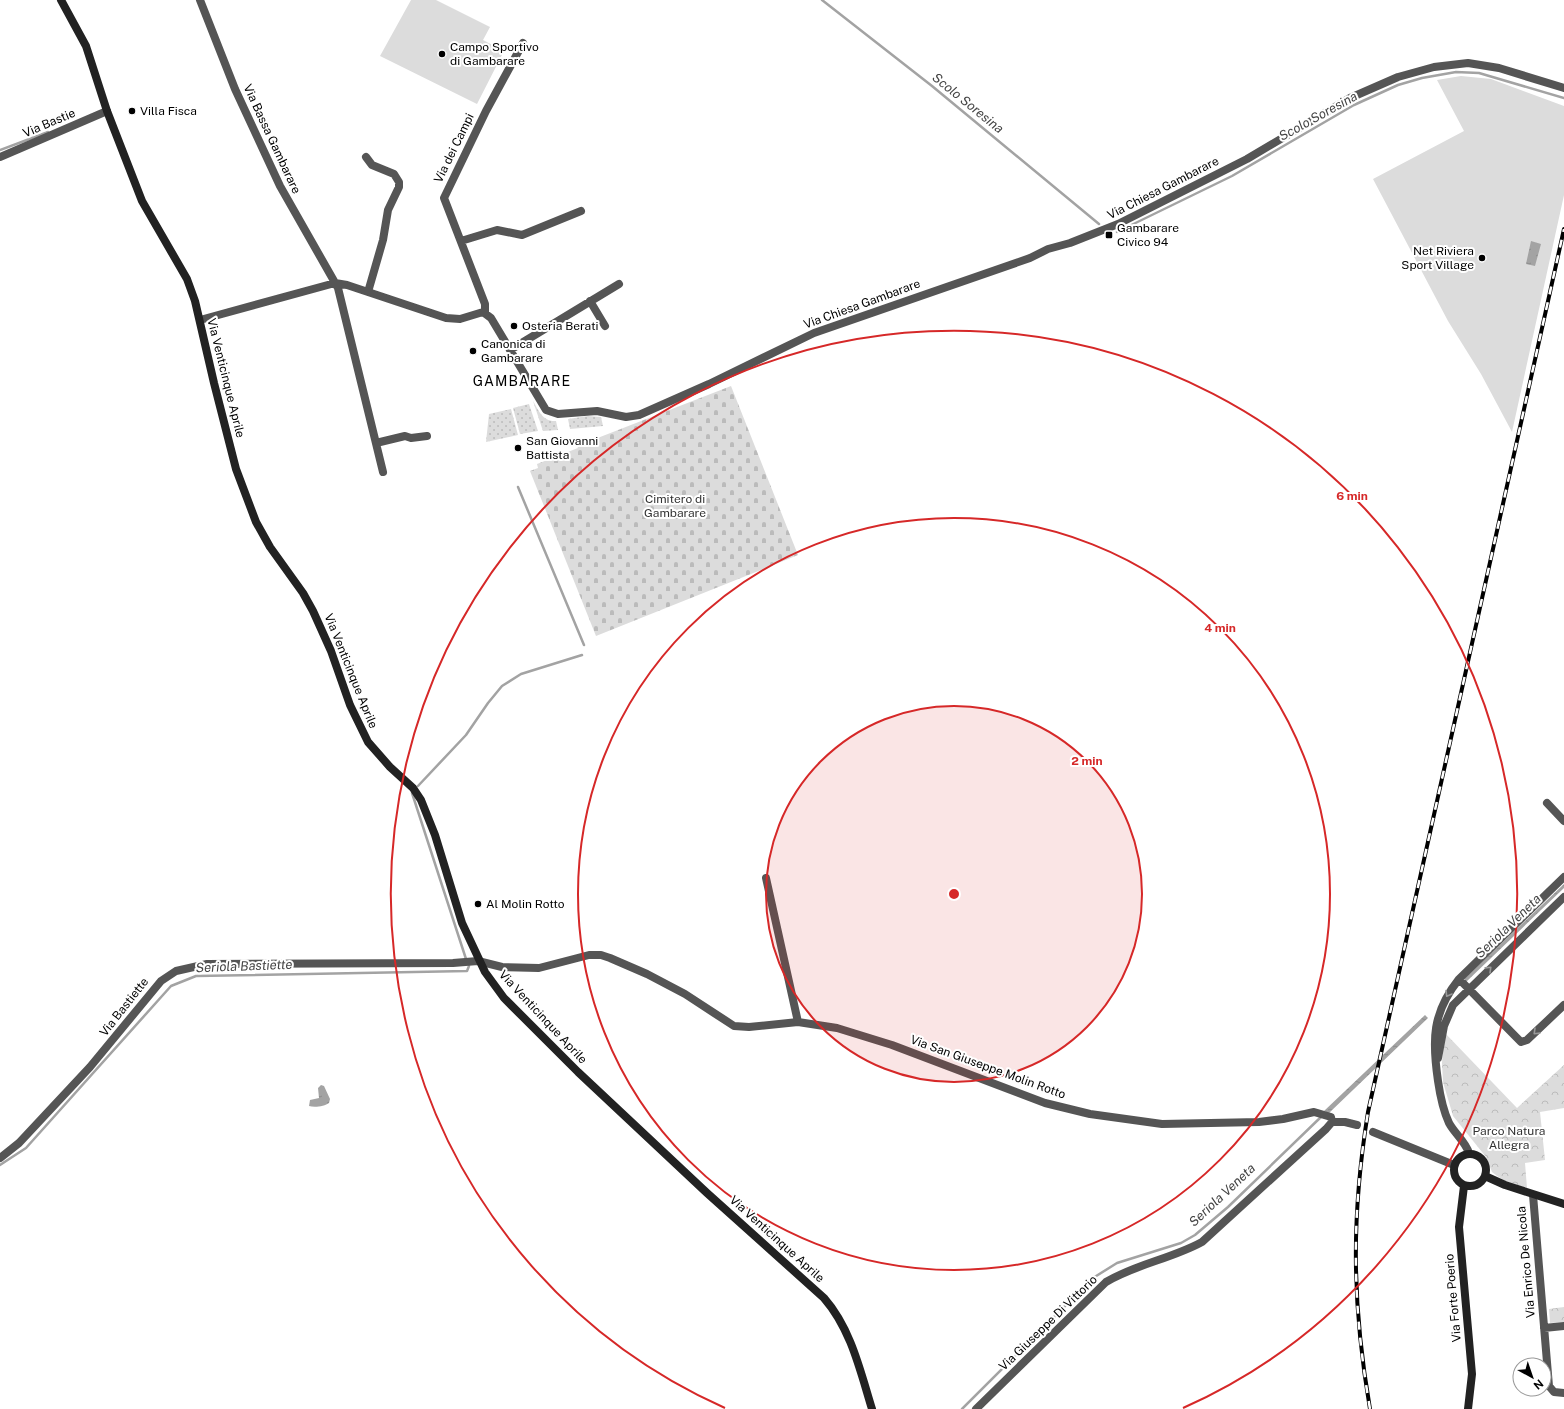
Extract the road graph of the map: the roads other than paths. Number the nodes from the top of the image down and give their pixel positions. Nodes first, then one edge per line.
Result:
1 (61, 0) edge
2 (200, 0) edge
3 (523, 43) dead end
4 (1564, 88) edge
5 (107, 111) junction
6 (0, 157) edge
7 (366, 157) dead end
8 (581, 210) dead end
9 (461, 241) junction
10 (335, 283) junction
11 (619, 284) dead end
12 (368, 292) junction
13 (590, 301) junction
14 (485, 313) junction
15 (200, 320) junction
16 (605, 326) dead end
17 (510, 350) junction
18 (427, 436) dead end
19 (376, 443) junction
20 (383, 472) dead end
21 (1547, 803) dead end
22 (1564, 821) edge
23 (1564, 877) edge
24 (766, 878) dead end
25 (1564, 897) edge
26 (478, 961) junction
27 (1459, 980) junction
28 (1468, 989) junction
29 (1564, 1005) edge
30 (798, 1022) junction
31 (1437, 1074) junction
32 (1331, 1120) junction
33 (1357, 1125) dead end
34 (1373, 1132) dead end
35 (1469, 1153) junction
36 (0, 1158) edge
37 (1454, 1165) junction
38 (1485, 1176) junction
39 (1464, 1186) junction
40 (1533, 1195) junction
41 (1564, 1204) edge
42 (1564, 1326) edge
43 (1544, 1328) junction
44 (1564, 1393) edge
45 (872, 1409) edge
46 (976, 1409) edge
47 (1468, 1409) edge

1 - 5 street, Via Venticinque Aprile
2 - 10 street, Via Bassa Gambarare
3 - 9 street, Via dei Campi
4 - 17 street, Via Chiesa Gambarare
5 - 6 street, Via Bastie
5 - 15 street, Via Venticinque Aprile
7 - 12 street
8 - 9 street
9 - 14 street, Via dei Campi
10 - 12 street
10 - 15 street
10 - 19 street, Via Bassa Gambarare
11 - 13 street
12 - 14 street
13 - 16 street
13 - 17 street
14 - 17 street, Via Chiesa Gambarare
15 - 26 street, Via Venticinque Aprile
18 - 19 street
19 - 20 street, Via Bassa Gambarare
21 - 22 street
23 - 27 street
24 - 30 street
28 -> 25 street
26 - 30 street, Via San Giuseppe Molin Rotto
26 - 36 street, Via Bastiette
26 - 45 street, Via Venticinque Aprile
27 - 28 street
27 -> 31 street
29 -> 28 street
28 - 31 street
30 - 32 street, Via San Giuseppe Molin Rotto
31 - 35 street
32 - 33 street, Via San Giuseppe Molin Rotto
32 - 46 street, Via Giuseppe Di Vittorio
34 - 37 street
35 - 37 street
35 - 38 street
37 - 39 street
38 - 39 street
38 - 40 street
39 - 47 street, Via Forte Poerio
40 - 41 street
40 - 43 street, Via Enrico De Nicola
42 - 43 street, Via Enrico De Nicola
43 - 44 street, Via Enrico De Nicola

